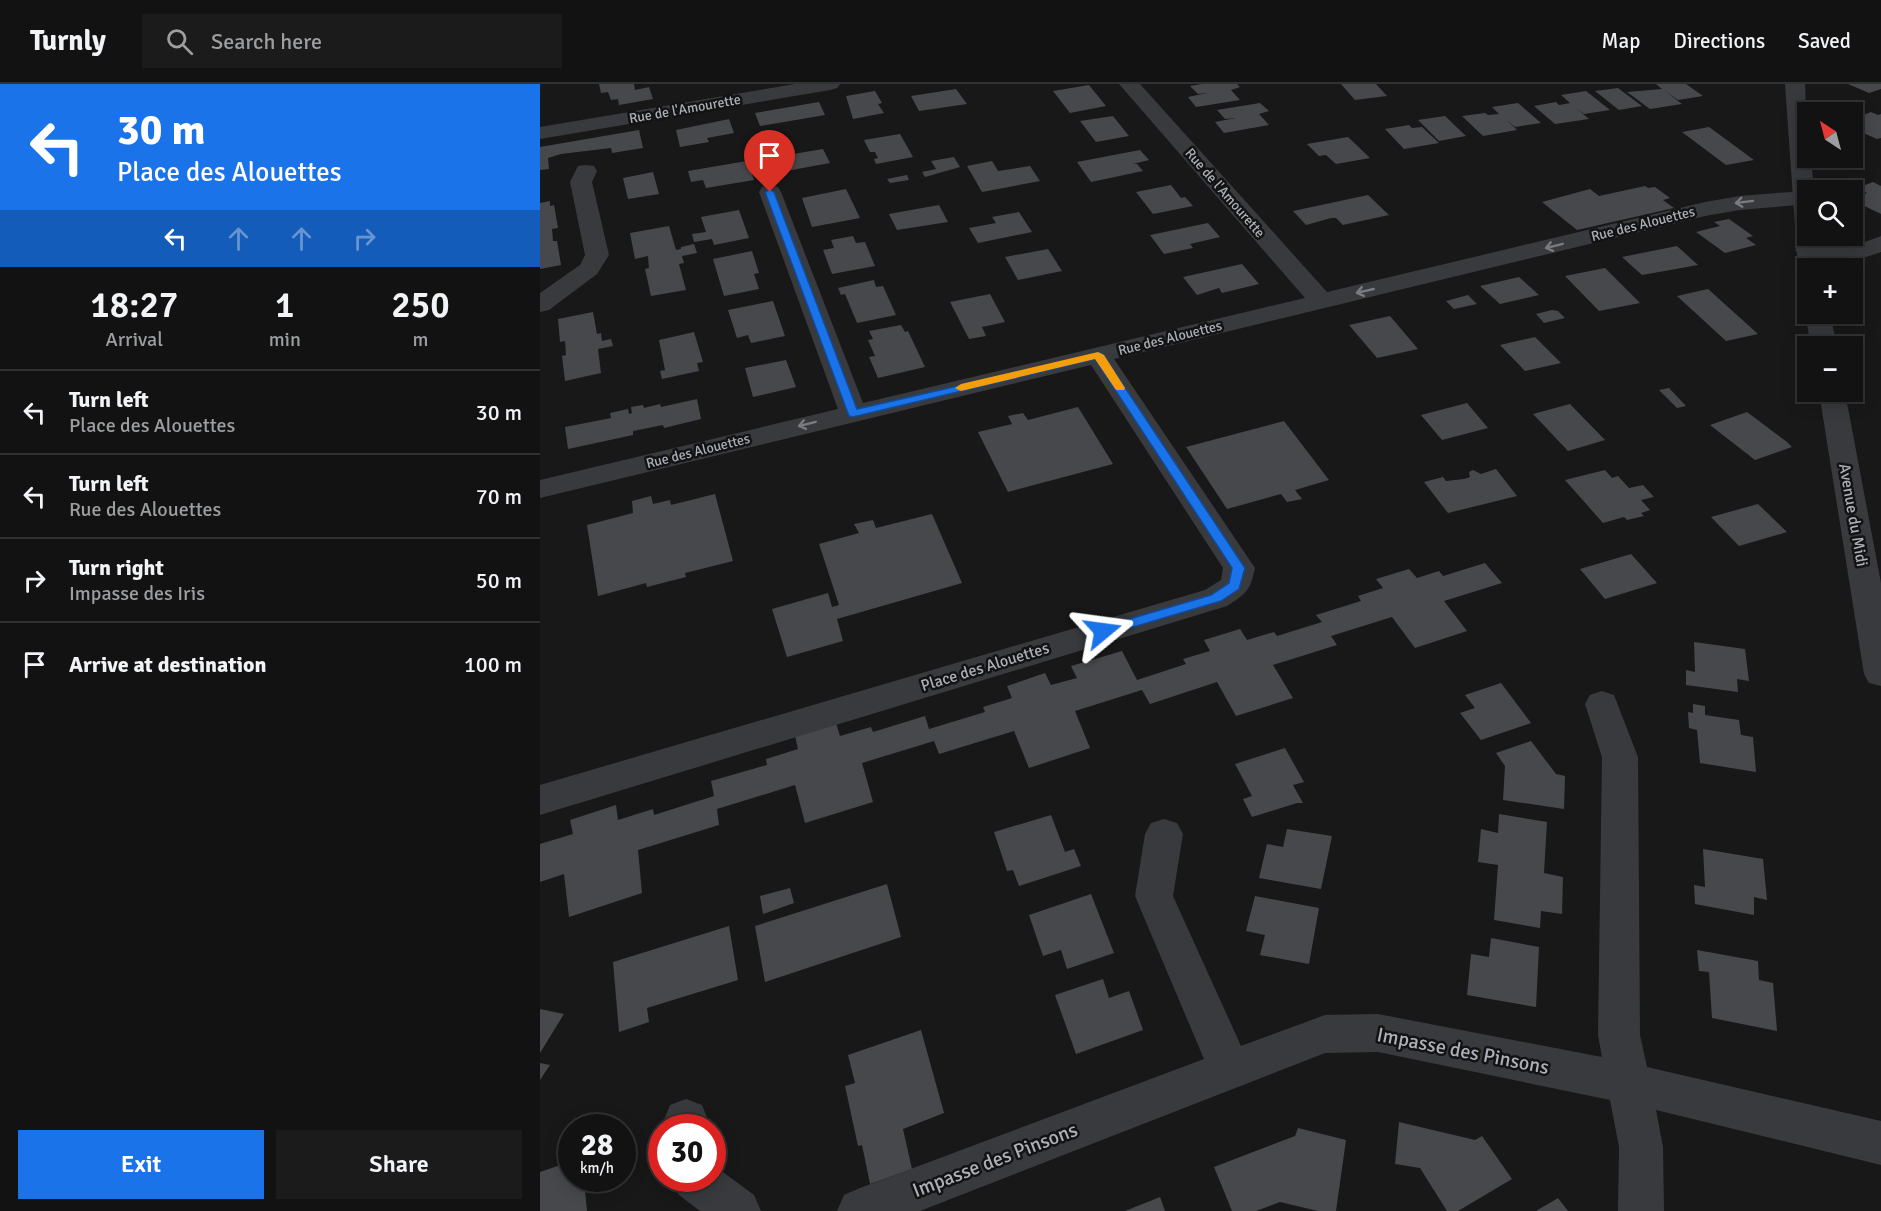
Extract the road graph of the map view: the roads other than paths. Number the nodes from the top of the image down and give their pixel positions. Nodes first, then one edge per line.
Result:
1 (693, 84) edge
2 (830, 84) edge
3 (1129, 84) edge
4 (1795, 84) edge
5 (699, 107) junction
6 (540, 133) edge
7 (586, 171) dead end
8 (1802, 180) edge
9 (770, 192) dead end
10 (1797, 198) edge
11 (1881, 243) edge
12 (1816, 258) edge
13 (1321, 301) junction
14 (540, 306) edge
15 (1098, 355) junction
16 (1834, 402) edge
17 (853, 413) junction
18 (540, 489) edge
19 (1881, 674) edge
20 (1602, 704) dead end
21 (540, 800) edge
22 (1164, 834) dead end
23 (1231, 1071) junction
24 (1628, 1083) junction
25 (1881, 1143) edge
26 (712, 1192) edge
27 (738, 1211) edge
28 (860, 1211) edge
29 (1641, 1211) edge

1 - 5 street
2 - 5 street, Rue de l'Amourette
3 - 13 street, Rue de l'Amourette
4 - 8 street
5 - 6 street, Rue de l'Amourette
7 - 14 street
9 - 17 street
10 -> 13 street, Rue des Alouettes
11 - 12 street
13 - 15 street, Rue des Alouettes
15 - 17 street, Rue des Alouettes
15 - 21 street, Place des Alouettes
16 - 19 street, Avenue du Midi
17 -> 18 street, Rue des Alouettes
20 - 24 street
22 - 23 street
23 - 24 street, Impasse des Pinsons
23 - 28 street, Impasse des Pinsons
24 - 25 street, Impasse des Pinsons
24 - 29 street
26 - 27 street

